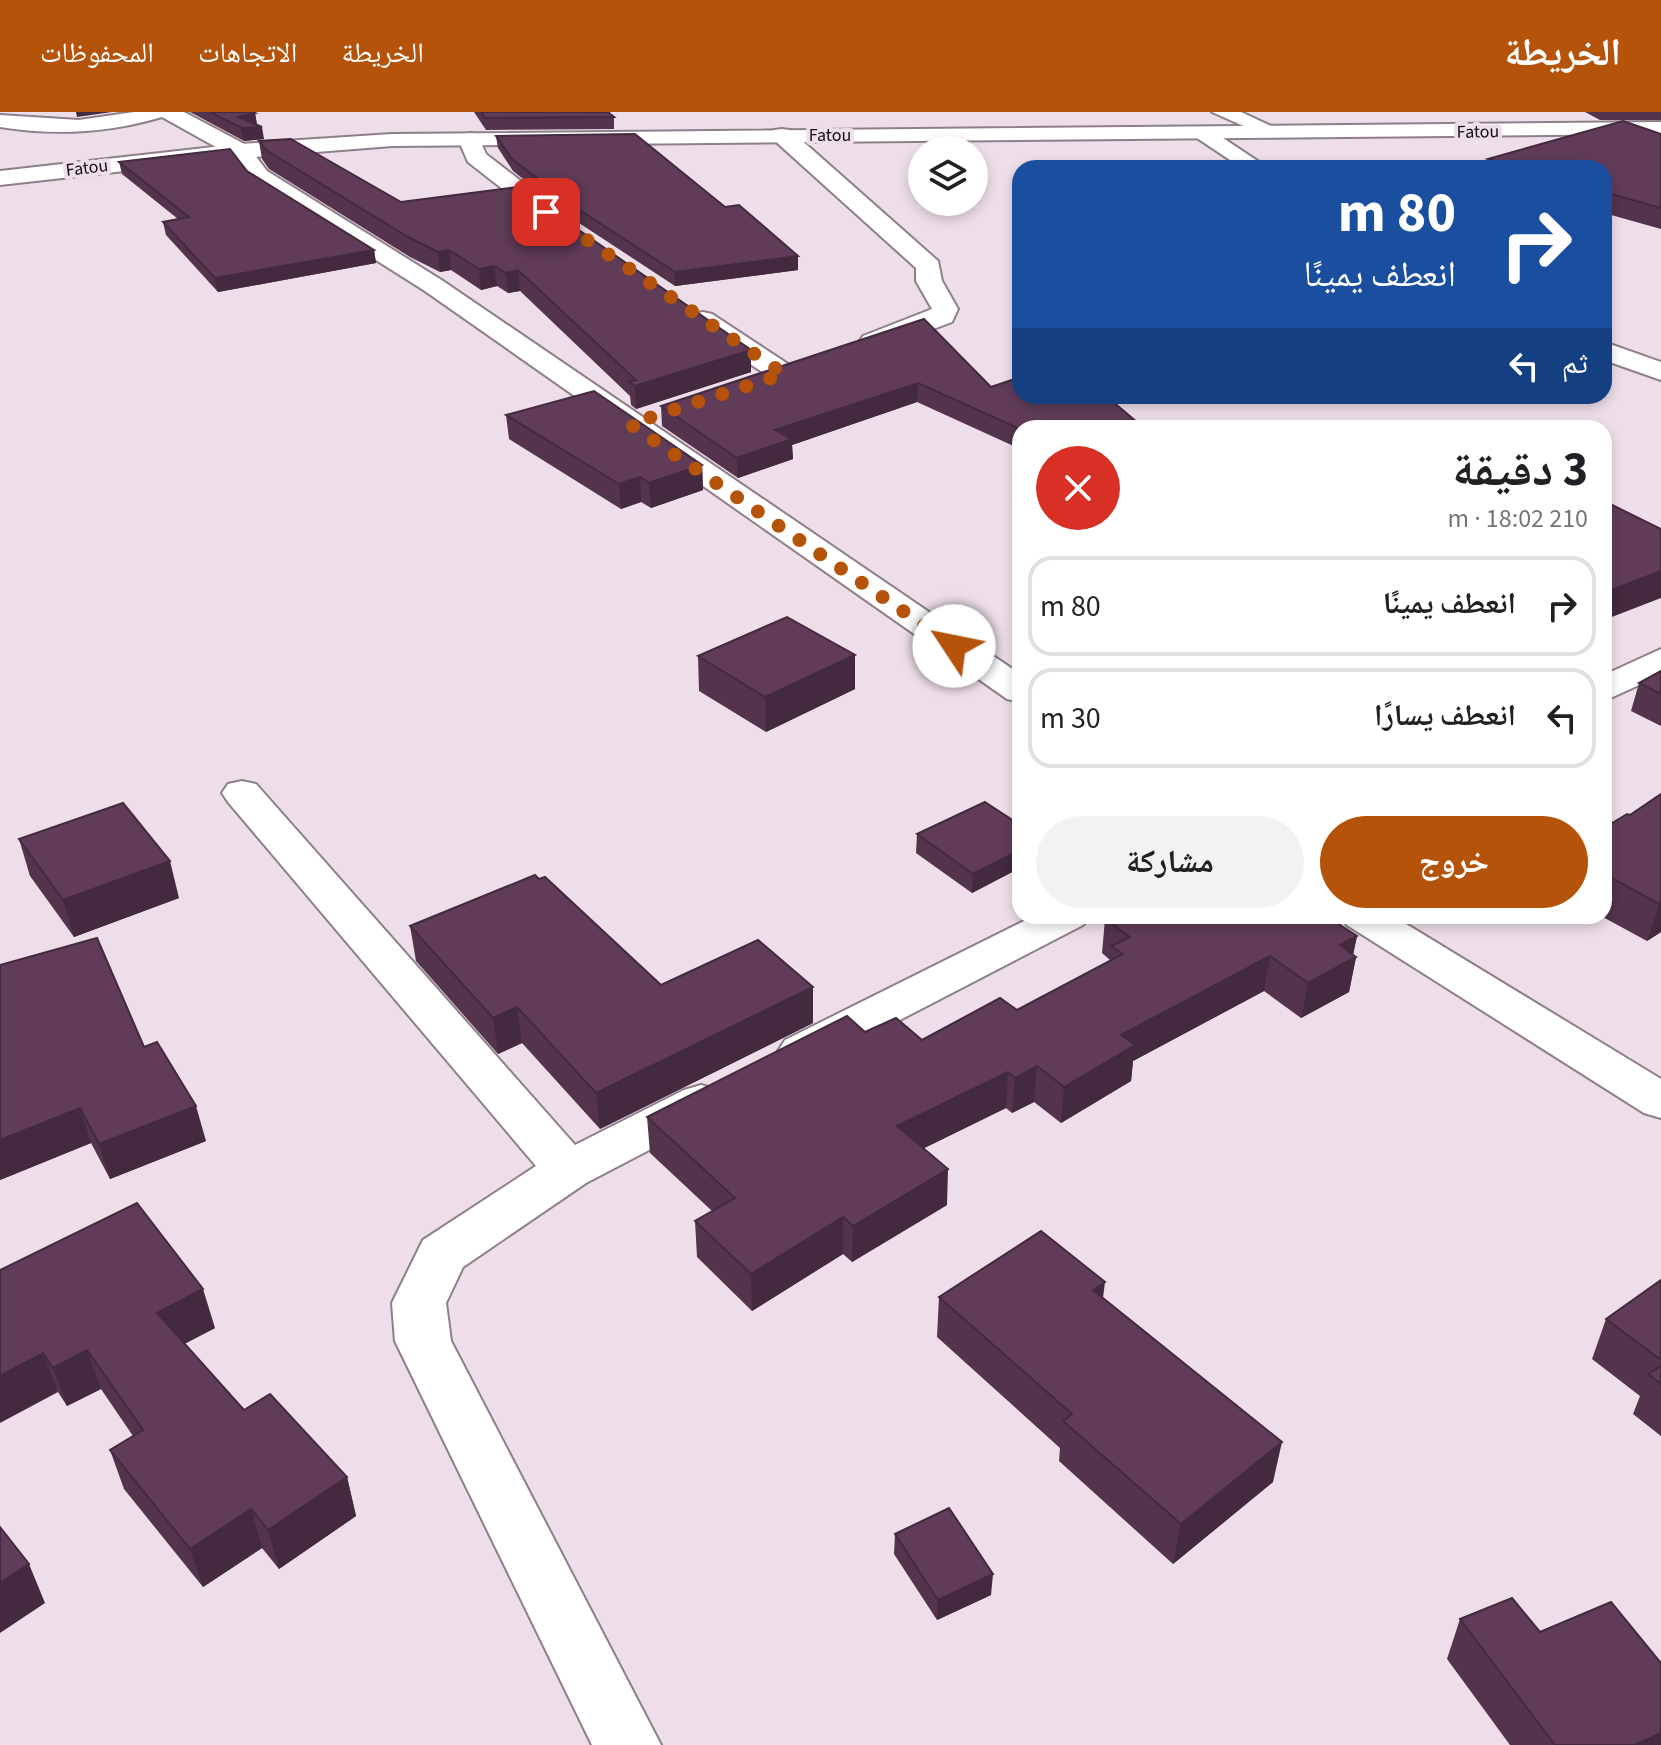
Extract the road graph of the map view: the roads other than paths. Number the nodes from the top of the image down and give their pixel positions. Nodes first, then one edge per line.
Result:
1 (156, 112) edge
2 (169, 112) edge
3 (1222, 112) edge
4 (0, 121) edge
5 (1661, 128) edge
6 (1620, 130) junction
7 (1273, 132) junction
8 (1204, 134) junction
9 (782, 135) junction
10 (469, 139) junction
11 (1661, 146) edge
12 (240, 151) junction
13 (1245, 160) edge
14 (0, 178) edge
15 (582, 238) edge
16 (680, 304) edge
17 (842, 353) edge
18 (1612, 353) edge
19 (813, 364) edge
20 (1661, 372) edge
21 (784, 374) junction
22 (756, 383) edge
23 (1661, 660) edge
24 (1012, 685) edge
25 (1612, 686) edge
26 (242, 793) dead end
27 (1052, 924) edge
28 (1375, 924) edge
29 (1661, 1101) edge
30 (568, 1170) junction
31 (627, 1745) edge

1 - 4 street
2 - 12 street
3 - 7 street
5 - 6 street, Fatou
6 - 7 street, Fatou
6 - 11 street
7 - 8 street, Fatou
8 - 9 street, Fatou
8 - 13 street
9 - 10 street, Fatou
9 - 17 street
10 - 12 street, Fatou
10 - 15 street
12 - 14 street, Fatou
12 - 24 street
16 - 21 street
18 - 20 street
19 - 21 street
21 - 22 street
23 - 25 street
26 - 30 street
27 - 30 street
28 - 29 street
30 - 31 street

